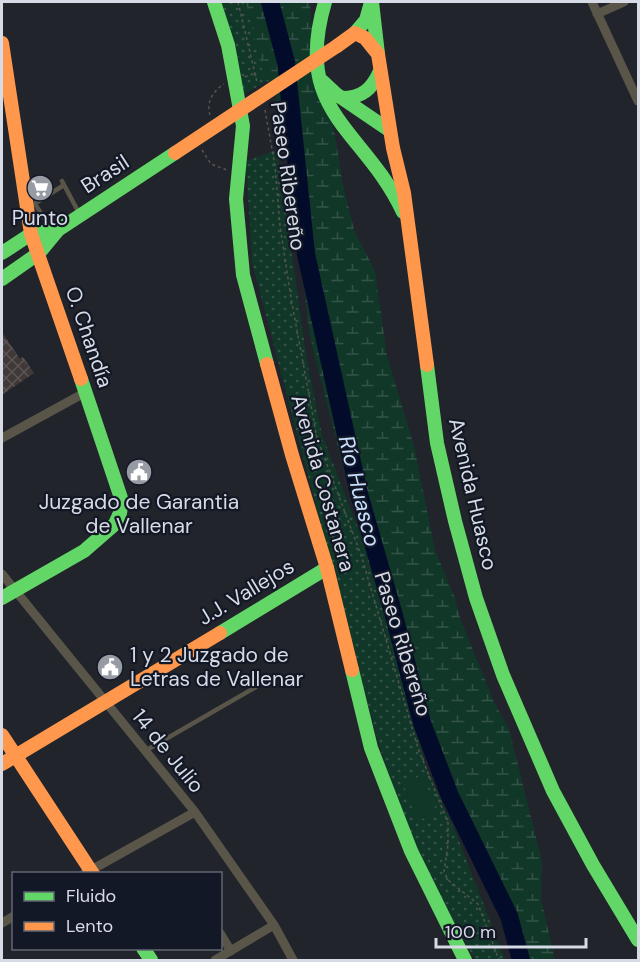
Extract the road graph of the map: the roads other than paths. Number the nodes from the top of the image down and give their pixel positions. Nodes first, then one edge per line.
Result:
1 (214, 2) edge
2 (326, 2) edge
3 (371, 2) edge
4 (592, 2) edge
5 (624, 2) edge
6 (597, 14) junction
7 (355, 33) junction
8 (2, 43) edge
9 (378, 54) junction
10 (380, 71) junction
11 (320, 79) junction
12 (342, 98) junction
13 (639, 101) edge
14 (389, 130) junction
15 (393, 148) junction
16 (363, 152) junction
17 (31, 207) junction
18 (79, 212) junction
19 (407, 220) junction
20 (58, 230) junction
21 (31, 234) junction
22 (2, 253) edge
23 (39, 254) junction
24 (2, 279) edge
25 (86, 392) junction
26 (2, 438) edge
27 (327, 568) junction
28 (2, 574) edge
29 (15, 590) junction
30 (2, 598) edge
31 (256, 687) dead end
32 (105, 702) junction
33 (2, 735) edge
34 (145, 751) junction
35 (16, 755) junction
36 (2, 764) edge
37 (195, 812) junction
38 (89, 872) edge
39 (274, 925) junction
40 (222, 936) edge
41 (639, 940) edge
42 (231, 951) junction
43 (215, 960) edge
44 (293, 960) edge
45 (465, 960) edge

1 - 27 main road, Avenida Costanera
2 - 11 main road
3 - 7 main road
3 - 9 main road, Avenida Huasco
4 - 6 street
5 - 6 street
6 - 13 street
7 - 9 main road
7 - 18 main road, Brasil, bridge
8 - 17 main road, O. Chandía
9 - 10 main road, Avenida Huasco
10 - 12 main road
10 - 14 main road, Avenida Huasco
11 - 12 main road
11 - 16 main road
12 - 14 main road
14 - 15 main road, Avenida Huasco
15 - 16 main road
15 - 19 main road, Avenida Huasco
16 - 19 main road
17 - 18 lane
17 - 18 lane
17 - 21 main road, O. Chandía
18 - 20 main road, Brasil
19 - 41 main road, Avenida Huasco
20 - 21 main road, Brasil
20 - 23 main road, Brasil
21 - 22 main road, Brasil
21 - 23 main road, O. Chandía
23 - 24 main road, Brasil
23 - 25 main road, O. Chandía
25 - 26 street
25 - 29 main road, O. Chandía
27 - 32 main road, J.J. Vallejos
27 - 45 main road, Avenida Costanera
28 - 29 street, 14 de Julio
29 - 30 main road, O. Chandía
29 - 32 street, 14 de Julio
31 - 34 lane
32 - 34 street, 14 de Julio
32 - 35 main road, J.J. Vallejos
33 - 35 main road
34 - 37 street, 14 de Julio
35 - 36 main road, J.J. Vallejos
35 - 38 main road
37 - 38 street
37 - 39 street, 14 de Julio
39 - 42 street
39 - 44 street, 14 de Julio
40 - 42 street
42 - 43 street

